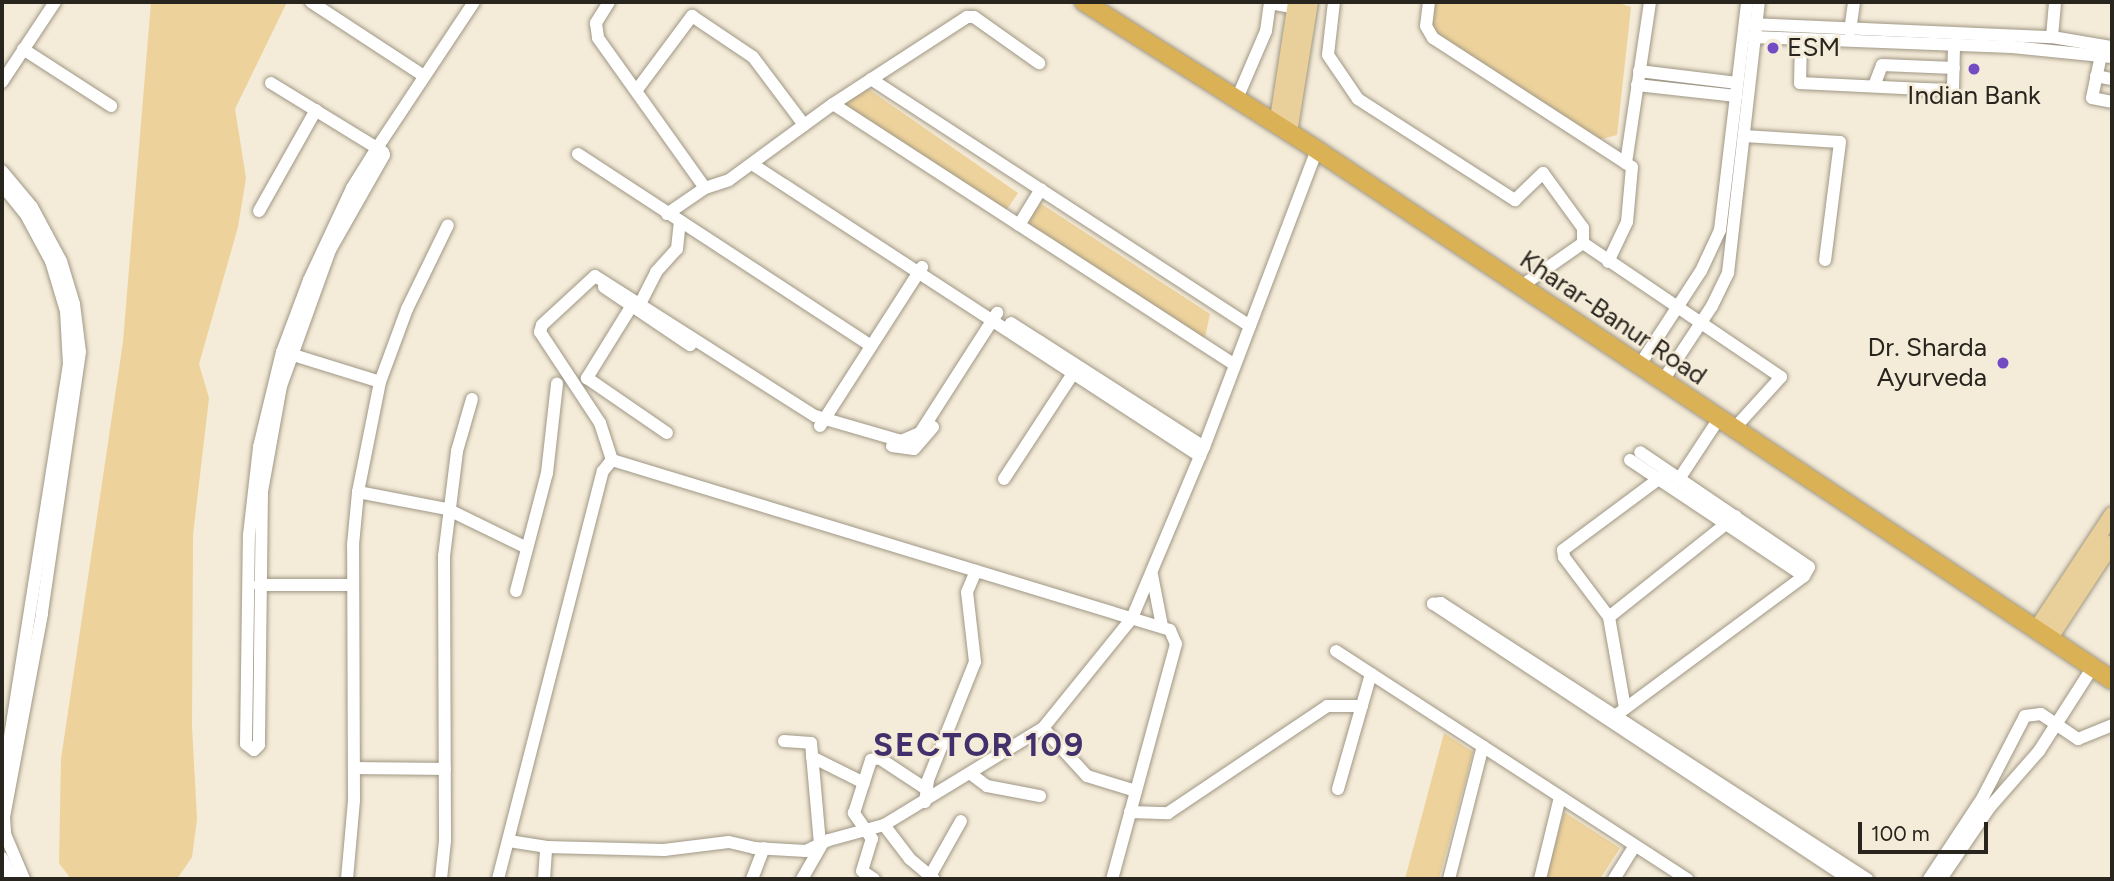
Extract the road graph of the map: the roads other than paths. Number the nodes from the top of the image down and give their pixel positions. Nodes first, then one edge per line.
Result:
1 (55, 2) edge
2 (310, 2) edge
3 (474, 2) edge
4 (609, 2) edge
5 (1334, 2) edge
6 (1429, 2) edge
7 (1748, 2) edge
8 (1759, 2) edge
9 (1854, 2) edge
10 (2055, 2) edge
11 (1270, 3) edge
12 (1646, 3) edge
13 (1301, 4) edge
14 (1096, 5) edge
15 (1751, 28) junction
16 (1850, 31) junction
17 (2052, 37) junction
18 (1801, 40) junction
19 (1955, 46) junction
20 (2112, 47) edge
21 (23, 49) junction
22 (2106, 56) edge
23 (1038, 62) dead end
24 (1954, 68) junction
25 (424, 76) junction
26 (2096, 76) junction
27 (1638, 78) junction
28 (871, 79) junction
29 (2112, 79) edge
30 (2, 82) edge
31 (271, 83) dead end
32 (1874, 86) junction
33 (1737, 90) junction
34 (636, 91) junction
35 (1236, 101) junction
36 (2112, 102) edge
37 (833, 104) junction
38 (111, 106) dead end
39 (316, 110) junction
40 (804, 125) junction
41 (1283, 129) junction
42 (1744, 136) junction
43 (377, 148) junction
44 (1317, 150) junction
45 (578, 154) dead end
46 (755, 161) junction
47 (1626, 163) junction
48 (2, 172) edge
49 (2, 186) edge
50 (705, 188) junction
51 (1041, 189) junction
52 (11, 197) edge
53 (259, 211) dead end
54 (667, 214) junction
55 (680, 222) junction
56 (448, 225) dead end
57 (1019, 225) junction
58 (1583, 243) junction
59 (1825, 260) dead end
60 (1608, 262) junction
61 (921, 269) junction
62 (1520, 287) junction
63 (636, 304) junction
64 (1678, 307) junction
65 (998, 319) junction
66 (1702, 322) junction
67 (1250, 326) junction
68 (872, 346) junction
69 (287, 353) junction
70 (1234, 364) junction
71 (1639, 366) junction
72 (1075, 370) junction
73 (380, 382) junction
74 (1662, 382) junction
75 (557, 384) dead end
76 (472, 398) dead end
77 (822, 423) junction
78 (1725, 425) junction
79 (667, 433) dead end
80 (1202, 452) junction
81 (1635, 456) dead end
82 (612, 460) junction
83 (1669, 477) junction
84 (1004, 479) dead end
85 (358, 492) junction
86 (447, 509) junction
87 (2112, 515) edge
88 (1732, 520) junction
89 (2112, 542) edge
90 (525, 547) junction
91 (976, 571) junction
92 (1152, 575) junction
93 (259, 585) junction
94 (352, 585) junction
95 (516, 591) dead end
96 (1609, 617) junction
97 (1132, 618) junction
98 (1162, 626) junction
99 (2043, 635) junction
100 (1336, 651) dead end
101 (2093, 667) junction
102 (1538, 671) junction
103 (1371, 674) junction
104 (2112, 680) edge
105 (1362, 706) junction
106 (1620, 712) junction
107 (8, 714) edge
108 (2055, 725) junction
109 (2112, 725) edge
110 (1043, 728) junction
111 (784, 741) dead end
112 (1483, 746) junction
113 (812, 757) junction
114 (12, 764) junction
115 (354, 768) junction
116 (445, 769) junction
117 (971, 774) junction
118 (864, 783) junction
119 (2, 785) edge
120 (1338, 789) dead end
121 (1136, 790) junction
122 (925, 795) junction
123 (1040, 796) dead end
124 (1560, 797) junction
125 (1130, 812) junction
126 (961, 821) dead end
127 (884, 825) junction
128 (869, 832) junction
129 (509, 841) junction
130 (822, 842) junction
131 (1635, 846) junction
132 (546, 847) junction
133 (764, 848) junction
134 (2, 858) edge
135 (1833, 863) junction
136 (352, 878) edge
137 (932, 878) edge
138 (12, 879) edge
139 (24, 879) edge
140 (441, 879) edge
141 (498, 879) edge
142 (544, 879) edge
143 (752, 879) edge
144 (803, 879) edge
145 (874, 879) edge
146 (1112, 879) edge
147 (1449, 879) edge
148 (1540, 879) edge
149 (1614, 879) edge
150 (1686, 879) edge
151 (1823, 879) edge
152 (1849, 879) edge
153 (1867, 879) edge
154 (1929, 879) edge
155 (1941, 879) edge

1 - 21 street
2 - 25 street
3 - 25 street
4 - 34 street
5 - 58 street
6 - 47 street
7 - 15 street
8 - 15 street
9 - 16 street
10 - 17 street
11 - 13 street
11 - 35 street
12 - 27 street
13 - 41 main road
14 - 35 highway, Kharar-Banur Road
15 - 16 street
15 - 18 street
15 - 33 street
15 - 42 street
16 - 17 street
17 - 20 street
18 - 19 street
18 - 32 street
19 - 22 street
19 - 24 street
21 - 30 street
21 - 38 street
22 - 26 street
23 - 28 street
24 - 32 street
24 - 32 street
25 - 43 street
26 - 29 street
26 - 36 street
27 - 33 street
27 - 47 street
28 - 37 street
28 - 51 street
31 - 39 street
33 - 64 street
34 - 40 street
34 - 50 street
35 - 41 highway, Kharar-Banur Road
37 - 40 street
37 - 57 street
39 - 43 street
39 - 53 street
40 - 46 street
41 - 44 highway, Kharar-Banur Road
42 - 59 street
42 - 66 street
43 - 69 street
44 - 62 highway, Kharar-Banur Road
44 - 67 street
45 - 54 street
46 - 50 street
46 - 61 street
47 - 60 street
48 - 52 street
49 - 52 street
50 - 54 street
51 - 57 street
51 - 67 street
52 - 107 street
52 - 114 street
54 - 55 street
55 - 63 street
55 - 68 street
56 - 73 street
57 - 70 street
58 - 60 street
58 - 62 street
60 - 64 street
61 - 65 street
61 - 68 street
62 - 71 highway, Kharar-Banur Road
63 - 77 street
63 - 79 street
63 - 82 street
64 - 66 street
64 - 71 street
65 - 72 street
65 - 77 street
66 - 74 street
66 - 78 street
67 - 70 street
68 - 77 street
69 - 73 street
69 - 93 street
69 - 93 street
70 - 80 street
71 - 74 highway, Kharar-Banur Road
72 - 80 street
72 - 84 street
73 - 85 street
74 - 78 highway, Kharar-Banur Road
75 - 90 street
76 - 86 street
78 - 83 street
78 - 99 highway, Kharar-Banur Road
80 - 92 street
81 - 83 street
82 - 91 street
82 - 129 street
83 - 88 street
83 - 88 street
83 - 96 street
85 - 86 street
85 - 94 street
86 - 90 street
86 - 116 street
87 - 99 main road
88 - 96 street
88 - 106 street
89 - 99 main road
90 - 95 street
91 - 97 street
91 - 122 street
92 - 97 street
92 - 98 street
93 - 94 street
94 - 115 street
96 - 106 street
97 - 98 street
97 - 110 street
98 - 121 street
99 - 101 highway, Kharar-Banur Road
100 - 103 street
101 - 104 highway, Kharar-Banur Road
101 - 108 street
102 - 102 street
102 - 106 street
102 - 135 street
103 - 105 street
103 - 112 street
105 - 120 street
105 - 125 street
106 - 135 street
107 - 114 street
108 - 109 street
108 - 154 street
108 - 155 street
110 - 117 street
110 - 121 street
111 - 113 street
112 - 124 street
112 - 147 street
113 - 118 street
113 - 130 street
114 - 119 street
114 - 139 street
115 - 116 street
115 - 136 street
116 - 140 street
117 - 122 street
117 - 123 street
118 - 122 street
118 - 128 street
121 - 125 street
122 - 127 street
124 - 131 street
124 - 148 street
125 - 146 street
126 - 137 street
127 - 128 street
127 - 137 street
128 - 130 street
128 - 145 street
129 - 132 street
129 - 141 street
130 - 133 street
130 - 144 street
131 - 149 street
131 - 150 street
132 - 133 street
132 - 142 street
133 - 143 street
134 - 138 street
135 - 151 street
135 - 152 street
135 - 153 street

